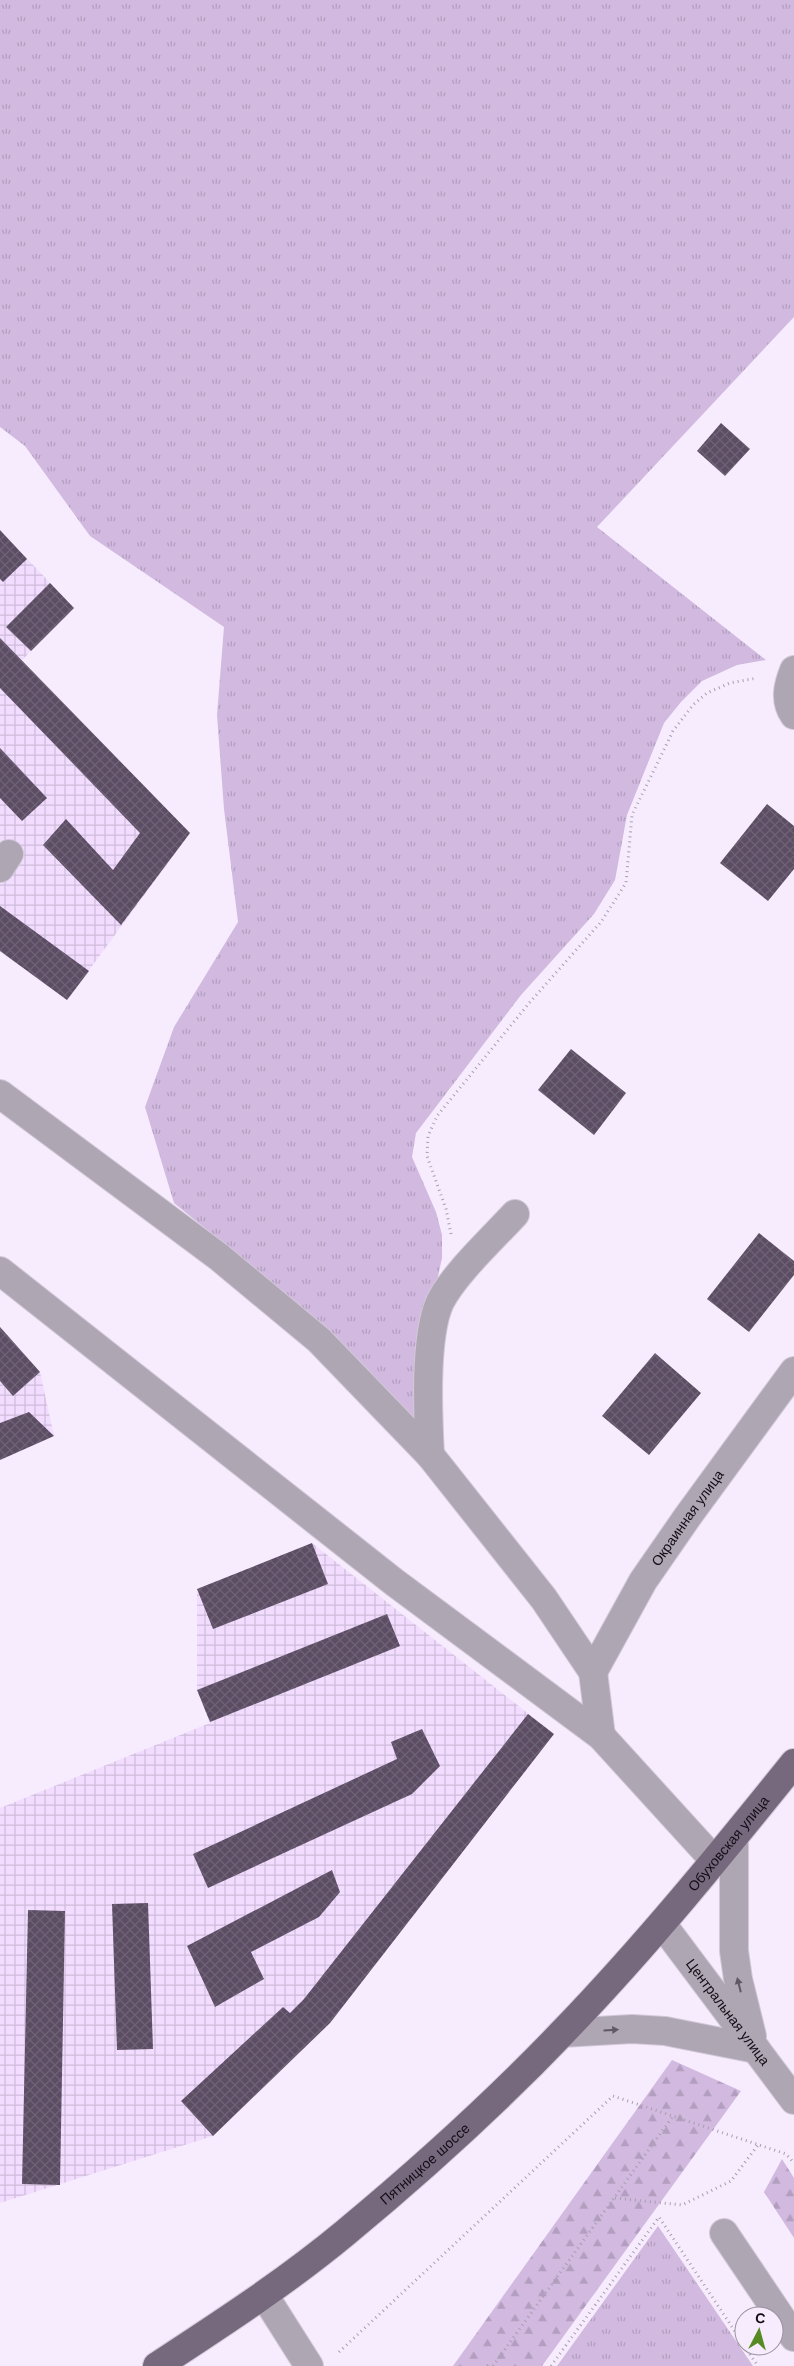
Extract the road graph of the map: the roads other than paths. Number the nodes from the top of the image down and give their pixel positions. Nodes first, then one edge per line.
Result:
1 (793, 672) edge
2 (794, 714) edge
3 (0, 1094) edge
4 (515, 1214) dead end
5 (0, 1271) edge
6 (794, 1371) edge
7 (430, 1455) junction
8 (593, 1672) junction
9 (601, 1736) junction
10 (794, 1763) edge
11 (734, 1838) junction
12 (714, 1860) junction
13 (662, 1924) junction
14 (562, 2033) junction
15 (756, 2049) junction
16 (794, 2100) edge
17 (724, 2233) dead end
18 (264, 2295) junction
19 (794, 2337) edge
20 (309, 2362) edge
21 (157, 2366) edge

1 - 2 street
3 - 7 street
4 - 7 street
5 - 9 street
6 - 8 street, Окраинная улица
7 - 8 street
8 - 9 street
9 - 12 street
10 - 11 main road, Обуховская улица
11 - 12 main road, Обуховская улица
15 -> 11 street
12 - 13 main road, Обуховская улица
13 - 14 main road, Пятницкое шоссе
13 - 15 street, Центральная улица
14 -> 15 street
14 - 18 main road, Пятницкое шоссе
15 - 16 street, Центральная улица
17 - 19 street
18 - 20 street
18 - 21 main road, Пятницкое шоссе

